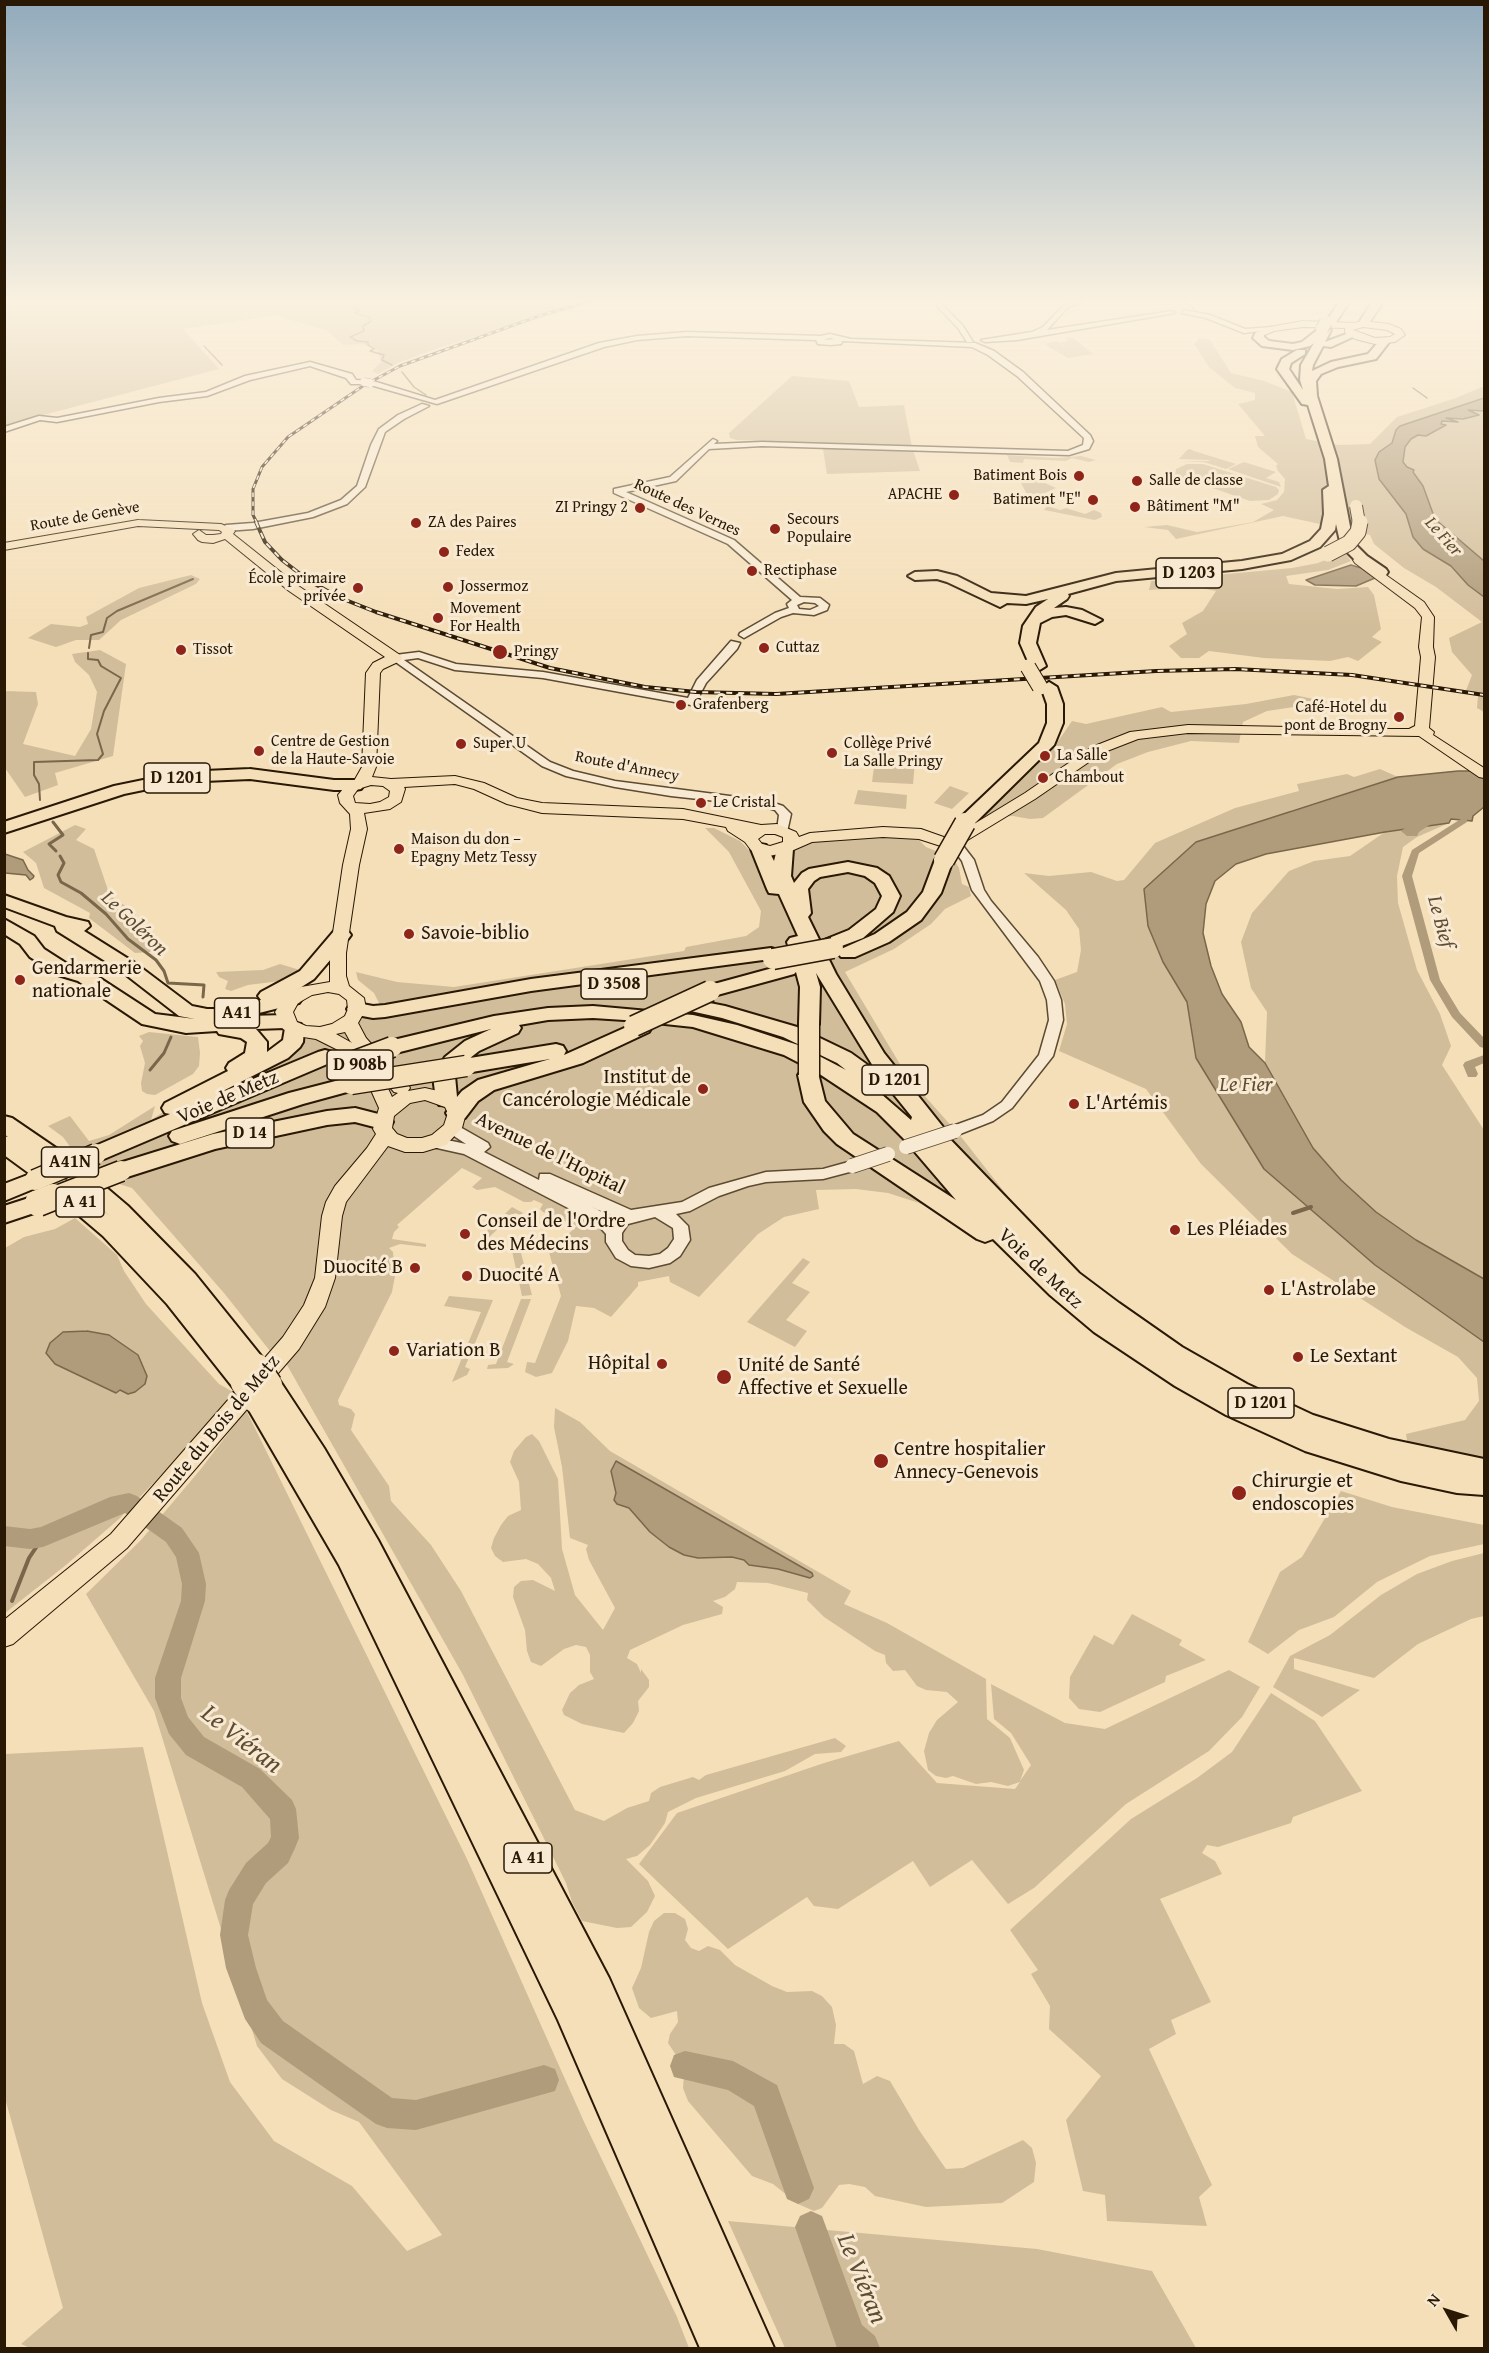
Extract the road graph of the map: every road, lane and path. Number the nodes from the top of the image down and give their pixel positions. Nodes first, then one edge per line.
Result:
1 (114, 409) edge
2 (425, 409) edge
3 (1058, 409) edge
4 (1311, 409) edge
5 (1313, 409) edge
6 (4, 430) edge
7 (1331, 459) junction
8 (1329, 490) junction
9 (203, 531) junction
10 (227, 532) junction
11 (214, 539) junction
12 (4, 548) edge
13 (242, 549) junction
14 (1355, 557) joint
15 (1381, 572) joint
16 (915, 576) dead end
17 (1083, 586) junction
18 (987, 597) junction
19 (1023, 619) junction
20 (1019, 635) junction
21 (1428, 657) junction
22 (395, 658) junction
23 (1033, 666) junction
24 (1423, 734) junction
25 (369, 767) junction
26 (1485, 774) edge
27 (391, 786) junction
28 (353, 793) junction
29 (377, 808) junction
30 (779, 808) junction
31 (359, 829) junction
32 (4, 830) edge
33 (759, 837) junction
34 (786, 839) junction
35 (957, 842) junction
36 (4, 900) edge
37 (806, 932) junction
38 (22, 937) edge
39 (340, 944) junction
40 (834, 949) junction
41 (777, 961) junction
42 (89, 979) junction
43 (311, 990) junction
44 (292, 999) junction
45 (351, 1005) junction
46 (181, 1013) junction
47 (456, 1015) junction
48 (635, 1022) junction
49 (290, 1025) junction
50 (320, 1033) junction
51 (387, 1042) junction
52 (331, 1062) junction
53 (417, 1095) junction
54 (4, 1109) edge
55 (452, 1113) junction
56 (149, 1121) junction
57 (385, 1122) junction
58 (4, 1123) edge
59 (433, 1142) junction
60 (4, 1143) edge
61 (414, 1146) junction
62 (146, 1148) junction
63 (952, 1154) junction
64 (104, 1160) junction
65 (355, 1176) junction
66 (25, 1192) edge
67 (685, 1207) junction
68 (4, 1211) edge
69 (120, 1212) junction
70 (657, 1212) junction
71 (4, 1215) edge
72 (630, 1216) junction
73 (678, 1224) junction
74 (614, 1232) junction
75 (1059, 1289) junction
76 (256, 1384) junction
77 (1485, 1470) edge
78 (1485, 1484) edge
79 (4, 1636) edge
80 (718, 2349) edge
81 (755, 2349) edge

1 - 6 street
2 - 10 street
3 - 22 street, Route des Vernes
4 - 8 highway, D 1203
5 - 7 highway, D 1203
7 - 15 highway, D 1203
7 - 17 highway, D 1203, bridge
8 - 14 highway, D 1203
8 - 17 highway, D 1203
9 - 10 main road, Route de Genève
9 - 11 main road, Route de Genève
9 - 12 main road, Route de Genève
10 - 11 main road
10 - 13 main road, Route de Genève
11 - 13 main road, Route de Genève
13 - 22 main road, Route de Genève
14 - 21 main road, D 1203
15 - 21 main road, D 1203
16 - 18 highway
17 - 18 highway
17 - 19 highway, D 1203
17 - 19 highway
17 - 20 highway, D 1203
18 - 19 highway
19 - 20 highway
19 - 23 highway
20 - 23 highway
21 - 24 main road, D 1203
22 - 25 main road
22 - 30 street, Route d'Annecy
23 - 35 highway, bridge
24 - 26 main road
24 - 35 main road
25 - 27 main road
25 - 28 main road
27 - 28 main road
27 - 29 main road
27 - 33 main road
28 - 29 main road
28 - 31 main road
28 - 32 highway, D 1201
29 - 31 main road
30 - 33 street
30 - 34 street
31 - 39 main road
33 - 34 main road
33 - 34 main road
33 - 75 highway, D 1201, bridge
34 - 35 main road
34 - 37 highway, D 1201
35 - 40 highway
35 - 67 street, bridge
36 - 46 highway
37 - 40 highway
37 - 63 highway, D 1201
38 - 42 highway
38 - 42 highway
39 - 43 main road
39 - 45 main road
39 - 46 highway
40 - 41 highway
41 - 45 highway
41 - 47 highway, D 3508
41 - 48 highway, bridge
42 - 46 highway
43 - 44 main road
43 - 45 main road
44 - 46 highway, A41
44 - 49 main road
45 - 50 main road
45 - 53 main road, D 908b
46 - 49 highway
46 - 56 highway
47 - 51 highway, D 3508
47 - 63 highway
48 - 51 highway
48 - 55 highway
48 - 55 highway
48 - 62 highway, Voie de Metz / D 3508, bridge
48 - 75 highway, Voie de Metz
49 - 50 main road
49 - 56 highway
50 - 57 main road, D 908b
51 - 52 highway, bridge
52 - 62 highway
52 - 64 highway, Voie de Metz
53 - 55 main road
53 - 57 main road
54 - 69 highway, A41N
55 - 59 main road
55 - 72 street, Avenue de l'Hopital
56 - 64 highway
57 - 61 main road
57 - 64 highway, D 14
57 - 65 main road, Route du Bois de Metz
58 - 69 highway, A 41
59 - 61 main road
59 - 74 street, Avenue de l'Hopital
60 - 76 highway, A 41
61 - 65 main road, Route du Bois de Metz
62 - 64 highway, Voie de Metz
63 - 77 highway, Voie de Metz / D 1201
64 - 66 highway, D 14, bridge
64 - 66 highway, bridge
65 - 79 main road, Route du Bois de Metz
66 - 68 highway
66 - 71 highway, D 14
67 - 70 street
67 - 73 street
69 - 76 highway, A 41
70 - 72 street
70 - 73 street
72 - 74 street
73 - 74 street
75 - 78 highway, Voie de Metz / D 1201
76 - 80 highway, A 41
76 - 81 highway, A 41

